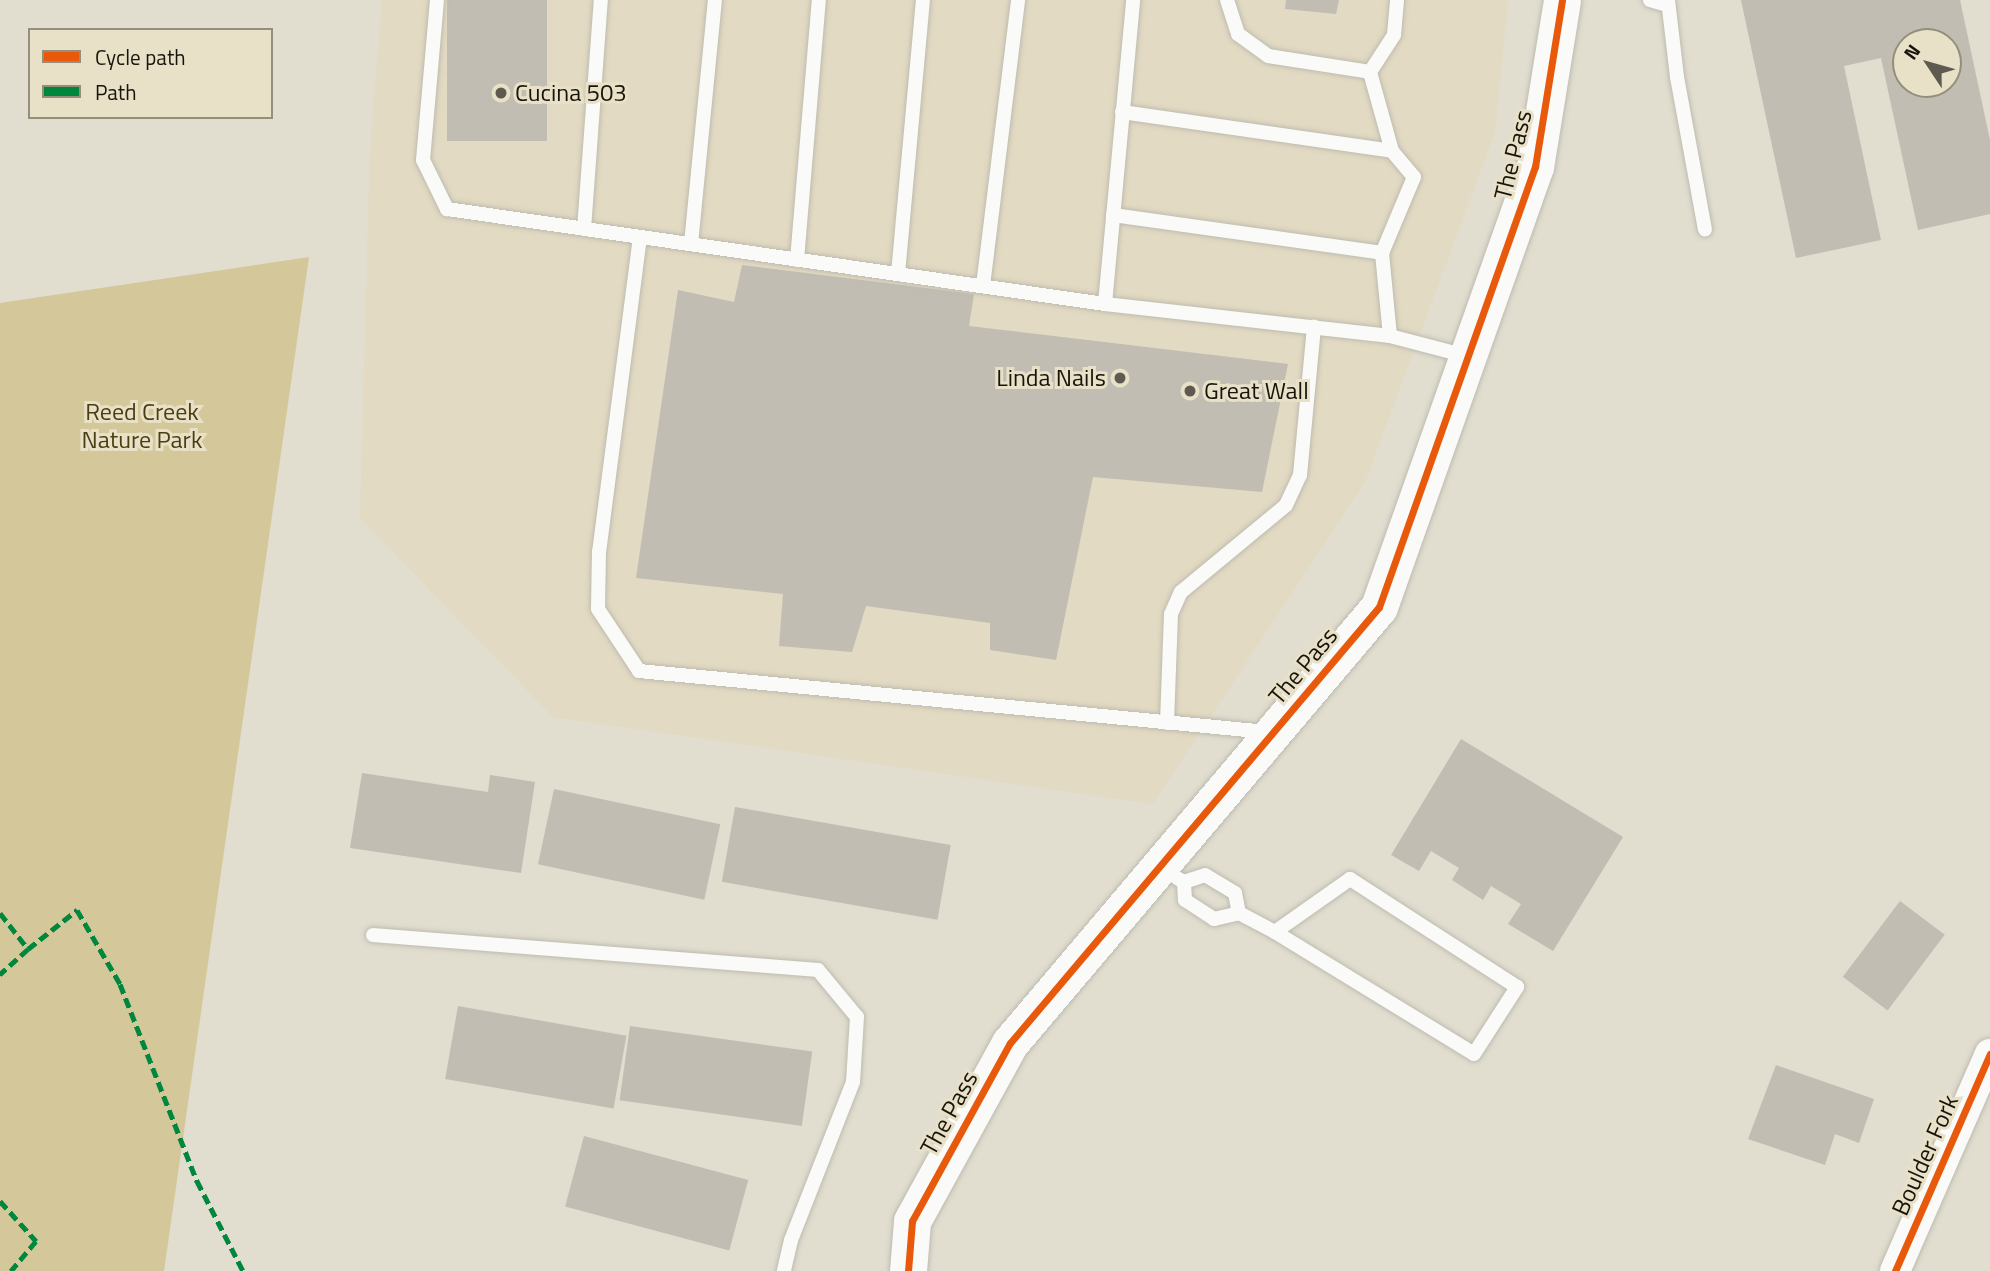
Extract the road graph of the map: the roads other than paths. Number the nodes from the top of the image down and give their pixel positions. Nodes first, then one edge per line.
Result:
1 (437, 0) edge
2 (601, 0) edge
3 (715, 0) edge
4 (819, 0) edge
5 (923, 0) edge
6 (1018, 0) edge
7 (1133, 0) edge
8 (1227, 0) edge
9 (1397, 0) edge
10 (1562, 0) edge
11 (1650, 0) edge
12 (1668, 3) edge
13 (1370, 72) junction
14 (1122, 112) junction
15 (1392, 151) junction
16 (1113, 215) junction
17 (584, 229) junction
18 (1705, 229) dead end
19 (640, 237) junction
20 (691, 244) junction
21 (1382, 253) junction
22 (797, 260) junction
23 (898, 274) junction
24 (983, 286) junction
25 (1105, 304) junction
26 (1314, 327) junction
27 (1390, 336) junction
28 (1468, 356) junction
29 (1167, 723) junction
30 (1271, 733) junction
31 (1171, 874) junction
32 (1239, 913) junction
33 (1275, 932) junction
34 (373, 935) dead end
35 (1990, 1054) edge
36 (784, 1271) edge
37 (908, 1271) edge
38 (1895, 1271) edge

1 - 17 lane
2 - 17 lane
3 - 20 lane
4 - 22 lane
5 - 23 lane
6 - 24 lane
7 - 14 lane
8 - 13 lane
9 - 13 lane
10 - 28 street, The Pass
11 - 12 lane
12 - 18 lane
13 - 15 lane
14 - 15 lane
14 - 16 lane
15 - 21 lane
16 - 21 lane
16 - 25 lane
17 - 19 lane
19 - 20 lane
19 - 29 lane
20 - 22 lane
21 - 27 lane
22 - 23 lane
23 - 24 lane
24 - 25 lane
25 - 26 lane
26 - 27 lane
26 - 29 lane
27 - 28 lane
28 - 30 street, The Pass
29 - 30 lane
30 - 31 street, The Pass
31 - 32 lane
31 - 32 lane
31 - 37 street, The Pass
32 - 33 lane
33 - 33 lane
34 - 36 lane
35 - 38 street, Boulder Fork

